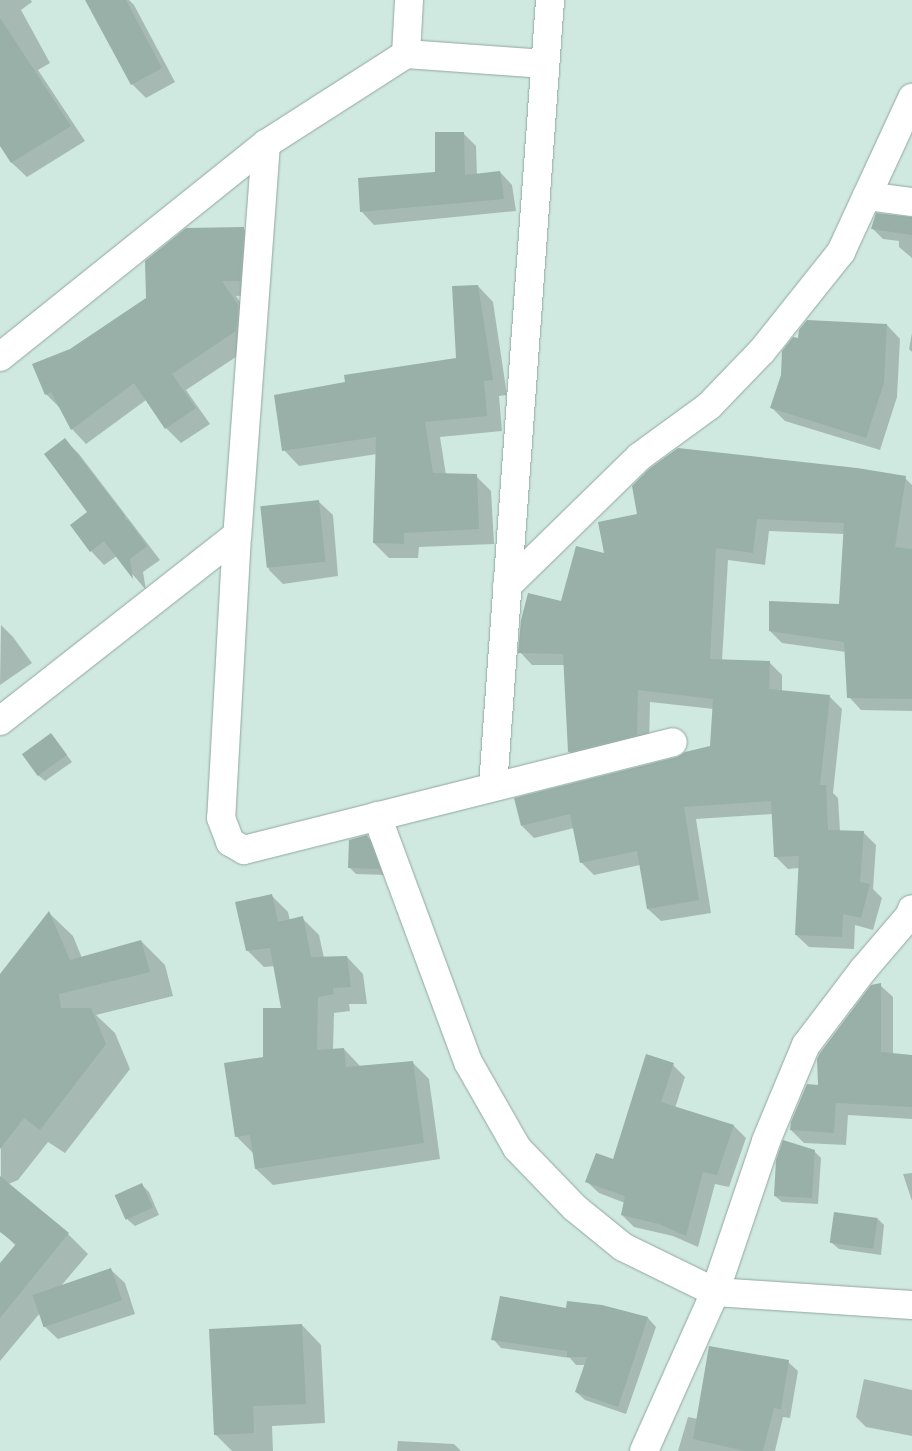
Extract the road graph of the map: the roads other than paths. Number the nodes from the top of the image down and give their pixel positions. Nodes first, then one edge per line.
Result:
1 (410, 0) edge
2 (550, 0) edge
3 (406, 54) junction
4 (545, 64) junction
5 (912, 98) edge
6 (266, 144) junction
7 (867, 196) junction
8 (912, 202) edge
9 (0, 357) edge
10 (237, 536) junction
11 (507, 586) junction
12 (0, 720) edge
13 (673, 742) dead end
14 (493, 786) junction
15 (377, 816) junction
16 (911, 916) edge
17 (715, 1292) junction
18 (912, 1305) edge
19 (644, 1451) edge

1 - 3 street
2 - 4 street
3 - 4 street
3 - 6 street
4 - 11 street
5 - 7 street
6 - 9 street
6 - 10 street
7 - 8 street
7 - 11 street
10 - 12 street
10 - 15 street
11 - 14 street
13 - 14 street
14 - 15 street
15 - 17 street
16 - 17 street
17 - 18 street
17 - 19 street

